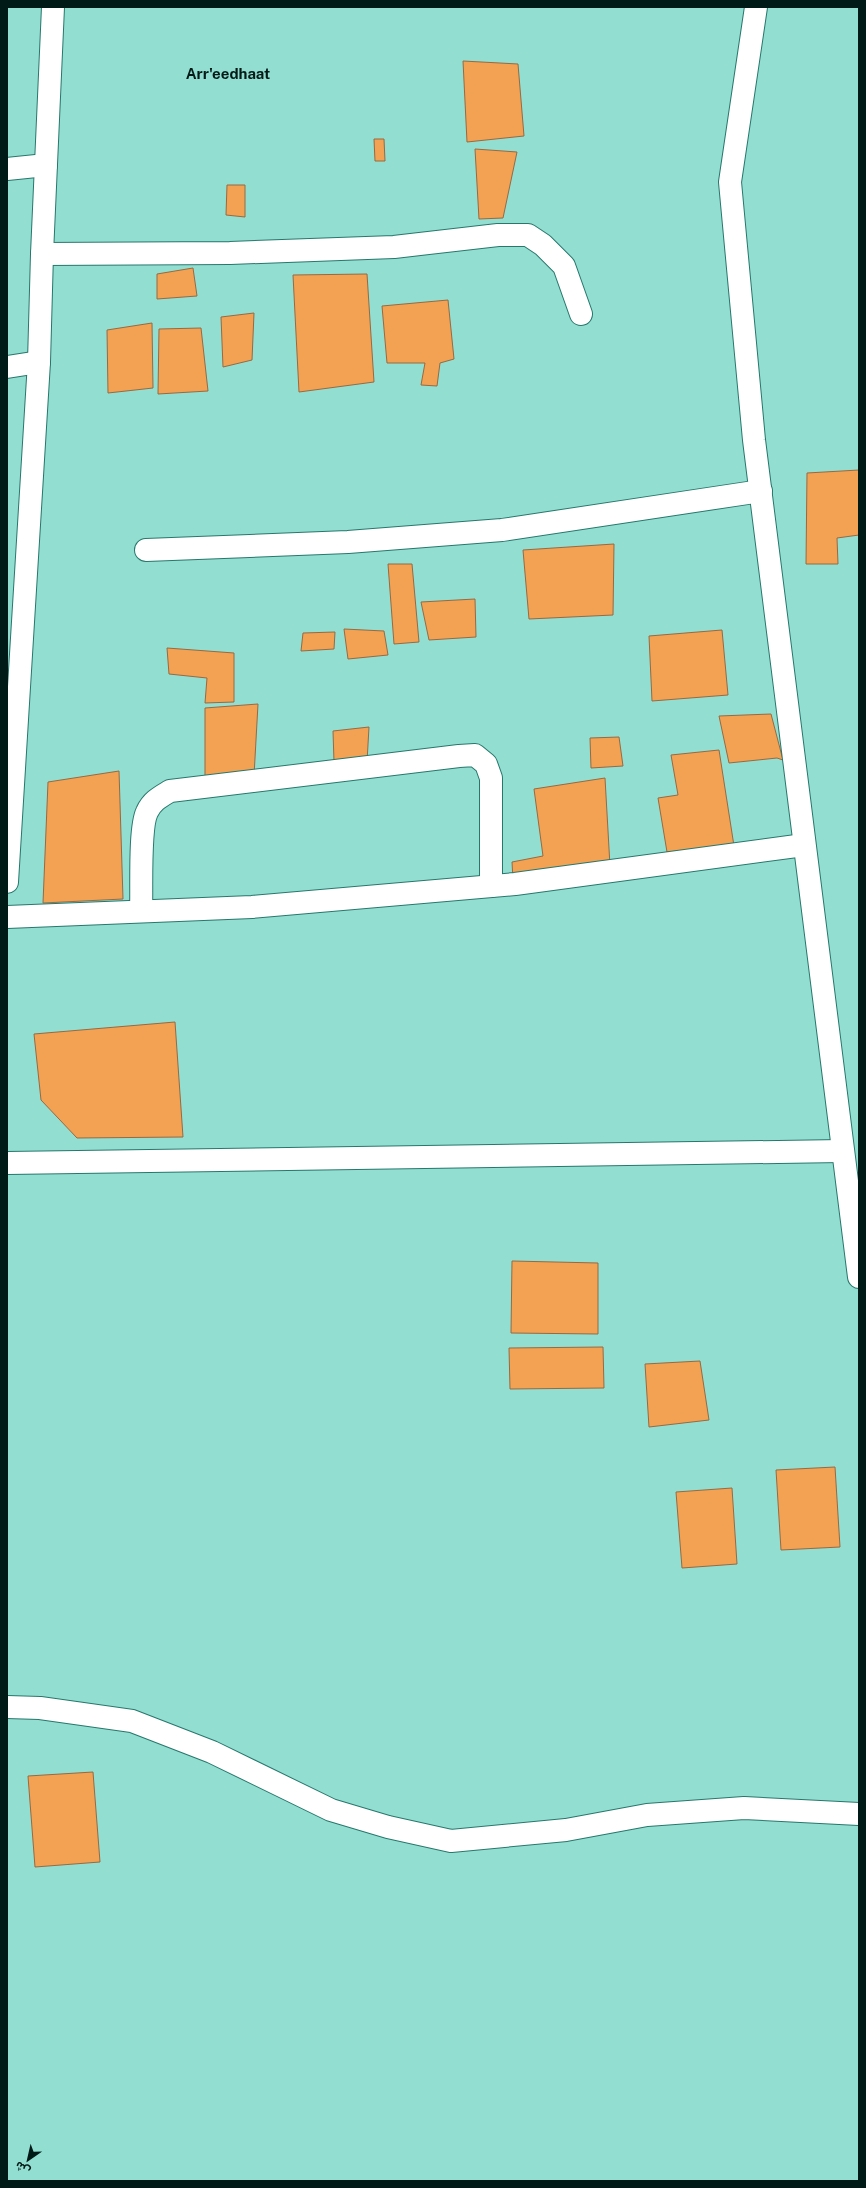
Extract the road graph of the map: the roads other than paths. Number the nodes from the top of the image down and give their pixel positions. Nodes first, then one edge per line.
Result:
1 (53, 7) edge
2 (756, 7) edge
3 (46, 165) junction
4 (7, 169) edge
5 (42, 254) junction
6 (581, 314) dead end
7 (40, 362) junction
8 (7, 367) edge
9 (761, 491) junction
10 (146, 550) dead end
11 (9, 812) edge
12 (804, 845) junction
13 (7, 882) edge
14 (491, 886) junction
15 (141, 912) junction
16 (7, 917) edge
17 (842, 1151) junction
18 (7, 1163) edge
19 (859, 1277) edge
20 (7, 1707) edge
21 (859, 1814) edge

1 - 3 street
2 - 9 street
3 - 4 street
3 - 5 street
5 - 6 street
5 - 7 street
7 - 8 street
7 - 11 street
9 - 10 street
9 - 12 street
11 - 13 street
12 - 14 street
12 - 17 street
14 - 15 street
14 - 15 street
15 - 16 street
17 - 18 street
17 - 19 street
20 - 21 street

